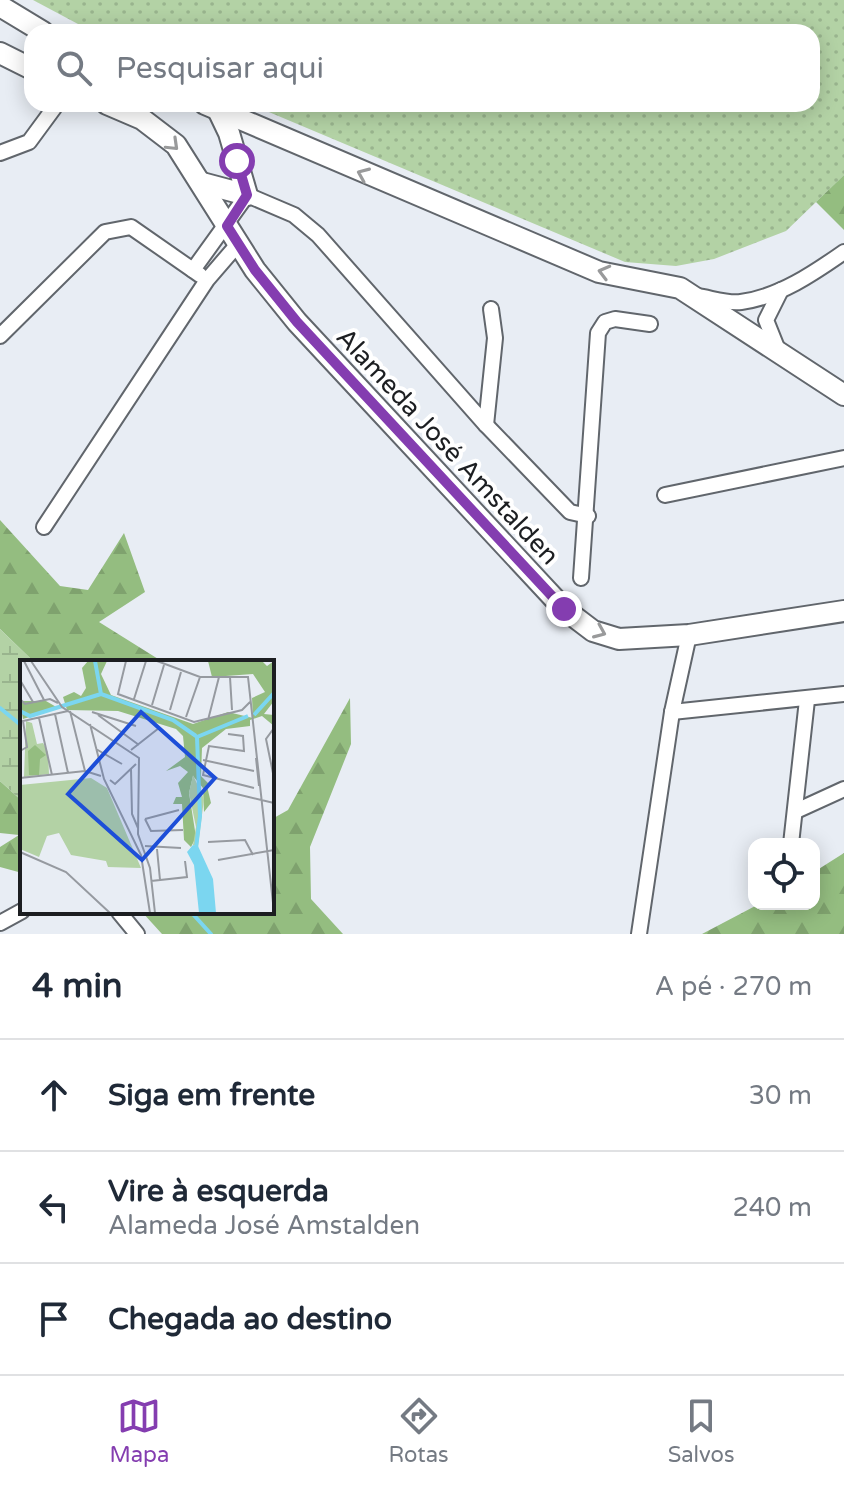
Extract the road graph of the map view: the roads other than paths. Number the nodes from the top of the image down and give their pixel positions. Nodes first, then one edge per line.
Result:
1 (0, 6) edge
2 (30, 24) edge
3 (0, 53) edge
4 (24, 65) edge
5 (51, 112) edge
6 (126, 112) edge
7 (215, 112) edge
8 (224, 112) edge
9 (0, 153) edge
10 (202, 183) junction
11 (247, 195) junction
12 (227, 226) junction
13 (238, 244) junction
14 (844, 252) edge
15 (193, 270) junction
16 (207, 280) junction
17 (782, 290) junction
18 (688, 292) junction
19 (491, 309) dead end
20 (650, 324) dead end
21 (0, 336) edge
22 (778, 350) junction
23 (844, 395) edge
24 (486, 425) junction
25 (844, 458) edge
26 (665, 495) dead end
27 (588, 516) junction
28 (44, 527) dead end
29 (581, 578) dead end
30 (844, 611) edge
31 (689, 635) junction
32 (844, 694) edge
33 (807, 700) junction
34 (672, 712) junction
35 (844, 789) edge
36 (796, 811) junction
37 (792, 838) edge
38 (20, 912) edge
39 (121, 914) edge
40 (0, 923) edge
41 (137, 934) edge
42 (639, 934) edge

1 - 2 street
3 - 4 street
5 - 9 street
6 -> 10 street, Alameda José Amstalden
7 - 11 street
18 -> 8 street
10 - 11 street
10 - 12 street, Alameda José Amstalden
11 - 12 street
11 - 24 street
12 - 13 street, Alameda José Amstalden
12 - 15 street
13 - 16 street
13 -> 31 street, Alameda José Amstalden
14 - 17 street
15 - 16 street
15 - 21 street
16 - 28 street
17 - 18 street
17 - 22 street
18 - 22 street
19 - 24 street
20 - 27 street
22 - 23 street
24 - 27 street
25 - 26 street
27 - 29 street
30 - 31 street, Alameda José Amstalden
31 - 34 street
32 - 33 street
33 - 34 street
33 - 36 street
34 - 42 street
35 - 36 street
36 - 37 street
38 - 40 street
39 - 41 street

